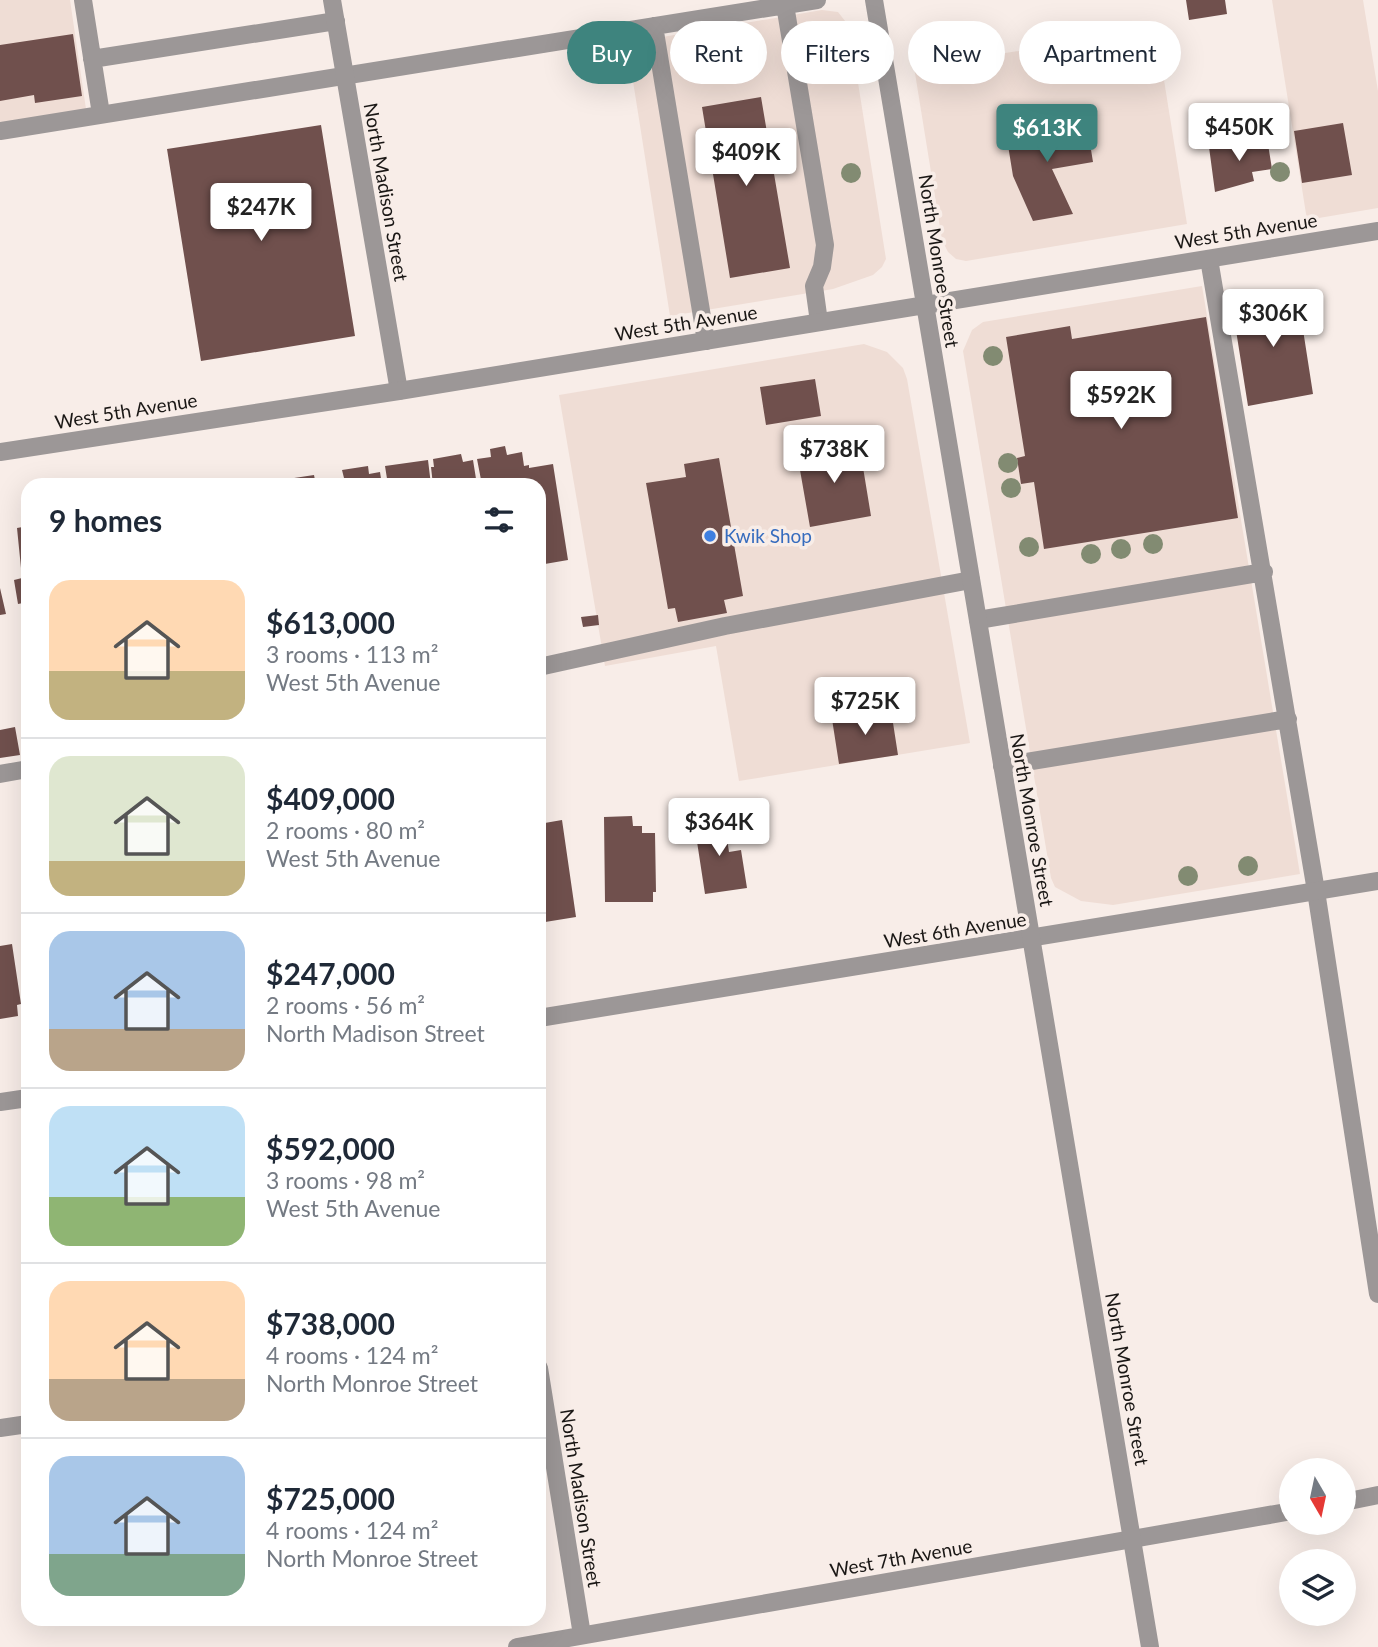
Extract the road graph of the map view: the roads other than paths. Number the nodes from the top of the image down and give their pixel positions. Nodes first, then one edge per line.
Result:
1 (83, 0) edge
2 (332, 0) edge
3 (817, 0) edge
4 (874, 0) edge
5 (785, 5) junction
6 (336, 21) junction
7 (656, 26) edge
8 (656, 38) edge
9 (567, 40) edge
10 (92, 59) junction
11 (345, 76) junction
12 (101, 114) junction
13 (0, 131) edge
14 (1378, 231) edge
15 (1209, 259) junction
16 (924, 305) junction
17 (819, 322) junction
18 (706, 341) junction
19 (399, 391) junction
20 (0, 452) edge
21 (1264, 572) junction
22 (971, 580) junction
23 (978, 620) junction
24 (546, 665) edge
25 (1288, 719) junction
26 (1002, 766) junction
27 (21, 770) edge
28 (0, 774) edge
29 (1378, 881) edge
30 (1316, 891) junction
31 (1031, 939) junction
32 (546, 1017) edge
33 (21, 1099) edge
34 (0, 1102) edge
35 (1378, 1294) edge
36 (546, 1411) edge
37 (21, 1424) edge
38 (0, 1428) edge
39 (1378, 1495) edge
40 (1356, 1500) edge
41 (1279, 1513) edge
42 (1132, 1540) junction
43 (582, 1634) junction
44 (517, 1647) edge
45 (1150, 1647) edge

1 - 10 street
2 - 6 street, North Madison Street
3 - 5 street
4 - 16 street, North Monroe Street
5 - 7 street
5 - 17 street
6 - 10 street
6 - 11 street, North Madison Street
8 - 18 street
9 - 11 street
10 - 12 street
11 - 12 street
11 - 19 street, North Madison Street
12 - 13 street
14 - 15 street, West 5th Avenue
15 - 16 street, West 5th Avenue
15 - 21 street
16 - 17 street, West 5th Avenue
16 - 22 street, North Monroe Street
17 - 18 street, West 5th Avenue
18 - 19 street, West 5th Avenue
19 - 20 street, West 5th Avenue
21 - 23 street
21 - 25 street
22 - 23 street, North Monroe Street
22 - 24 street
23 - 26 street, North Monroe Street
25 - 26 street
25 - 30 street
26 - 31 street, North Monroe Street
27 - 28 street
29 - 30 street, West 6th Avenue
30 - 31 street, West 6th Avenue
30 - 35 street
31 - 32 street, West 6th Avenue
31 - 42 street, North Monroe Street
33 - 34 street
36 - 43 street, North Madison Street
37 - 38 street
39 - 40 street
41 - 42 street, West 7th Avenue
42 - 43 street, West 7th Avenue
42 - 45 street, North Monroe Street
43 - 44 street, West 7th Avenue

